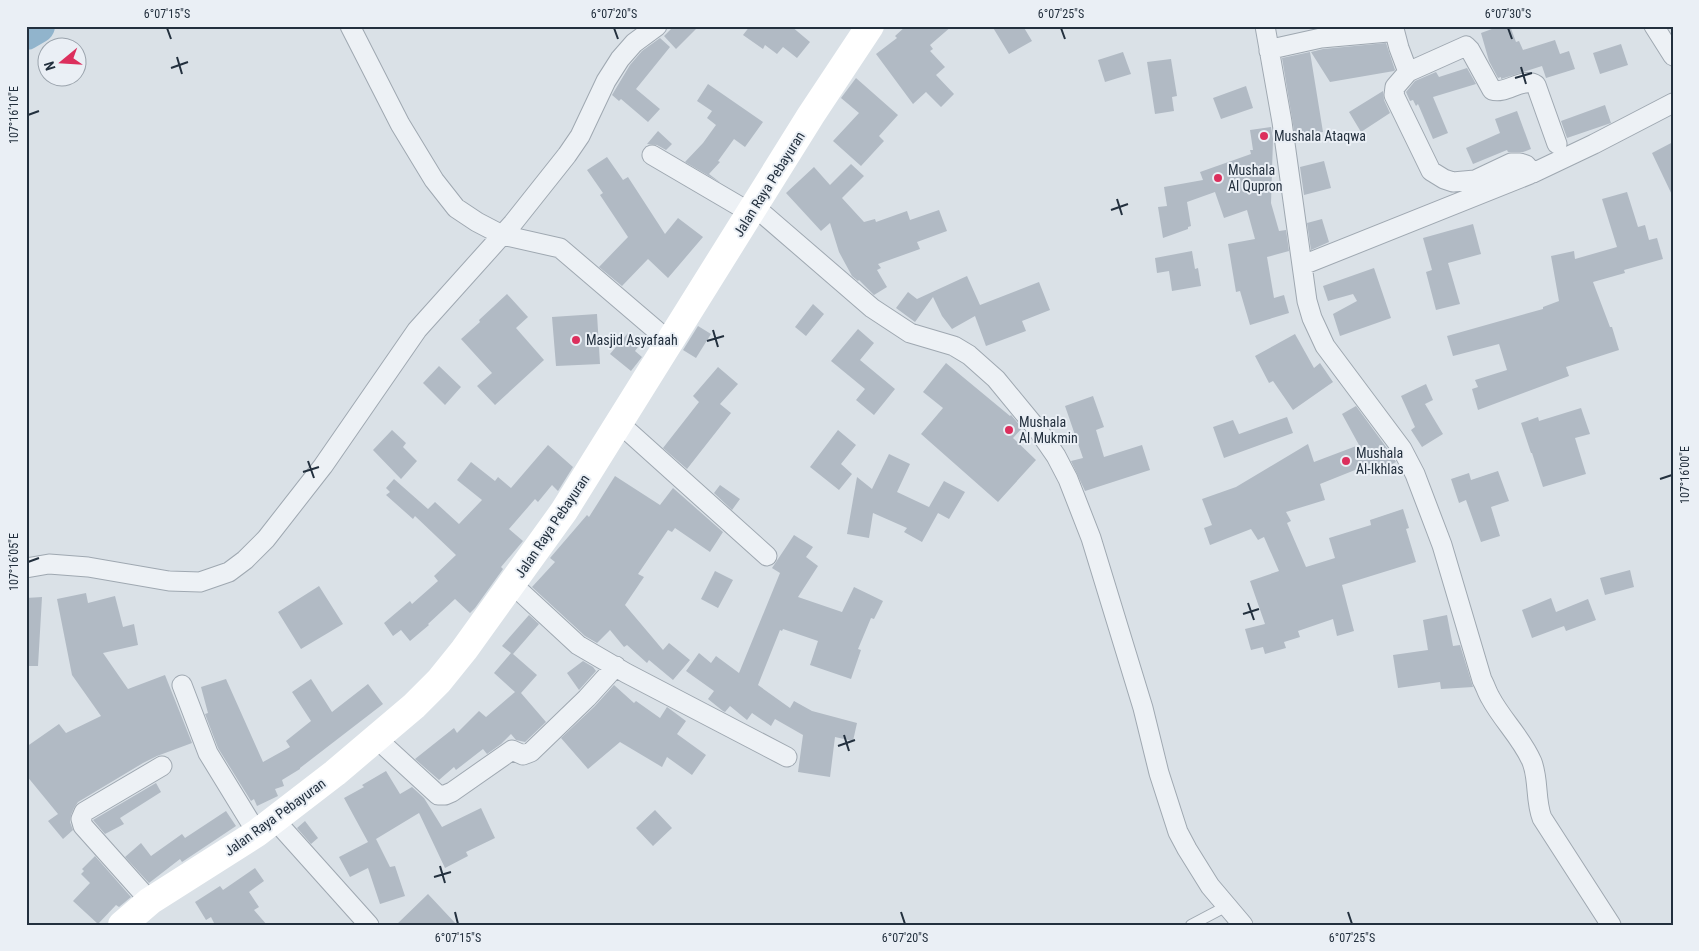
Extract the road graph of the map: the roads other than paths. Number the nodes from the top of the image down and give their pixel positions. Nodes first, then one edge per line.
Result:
1 (350, 26) edge
2 (657, 26) edge
3 (870, 26) edge
4 (1265, 26) edge
5 (1654, 26) edge
6 (1394, 28) edge
7 (1269, 51) junction
8 (1673, 56) edge
9 (1408, 72) junction
10 (1673, 103) edge
11 (1558, 144) dead end
12 (652, 155) dead end
13 (1533, 173) junction
14 (753, 210) junction
15 (507, 229) junction
16 (1303, 265) junction
17 (670, 342) junction
18 (620, 423) junction
19 (767, 556) dead end
20 (26, 568) edge
21 (512, 584) junction
22 (616, 666) junction
23 (182, 685) dead end
24 (377, 739) junction
25 (787, 757) dead end
26 (162, 766) dead end
27 (265, 826) junction
28 (150, 902) junction
29 (1227, 906) junction
30 (122, 925) edge
31 (369, 925) edge
32 (1191, 925) edge
33 (1244, 925) edge
34 (1611, 925) edge

1 - 15 street
2 - 15 street
3 - 14 main road, Jalan Raya Pebayuran
4 - 7 street
5 - 8 street
6 - 7 street
6 - 9 street
7 - 16 street
9 - 11 street
9 - 13 street
10 - 13 street
12 - 14 street
13 - 16 street
14 - 17 main road, Jalan Raya Pebayuran
14 - 29 street
15 - 17 street
15 - 20 street
16 - 34 street
17 - 18 main road, Jalan Raya Pebayuran
18 - 19 street
18 - 21 main road, Jalan Raya Pebayuran
21 - 22 street
21 - 24 main road, Jalan Raya Pebayuran
22 - 24 street
22 - 25 street
23 - 27 street
24 - 27 main road, Jalan Raya Pebayuran
26 - 28 street
27 - 28 main road, Jalan Raya Pebayuran
27 - 31 street
28 - 30 main road, Jalan Raya Pebayuran
29 - 32 lane
29 - 33 street

